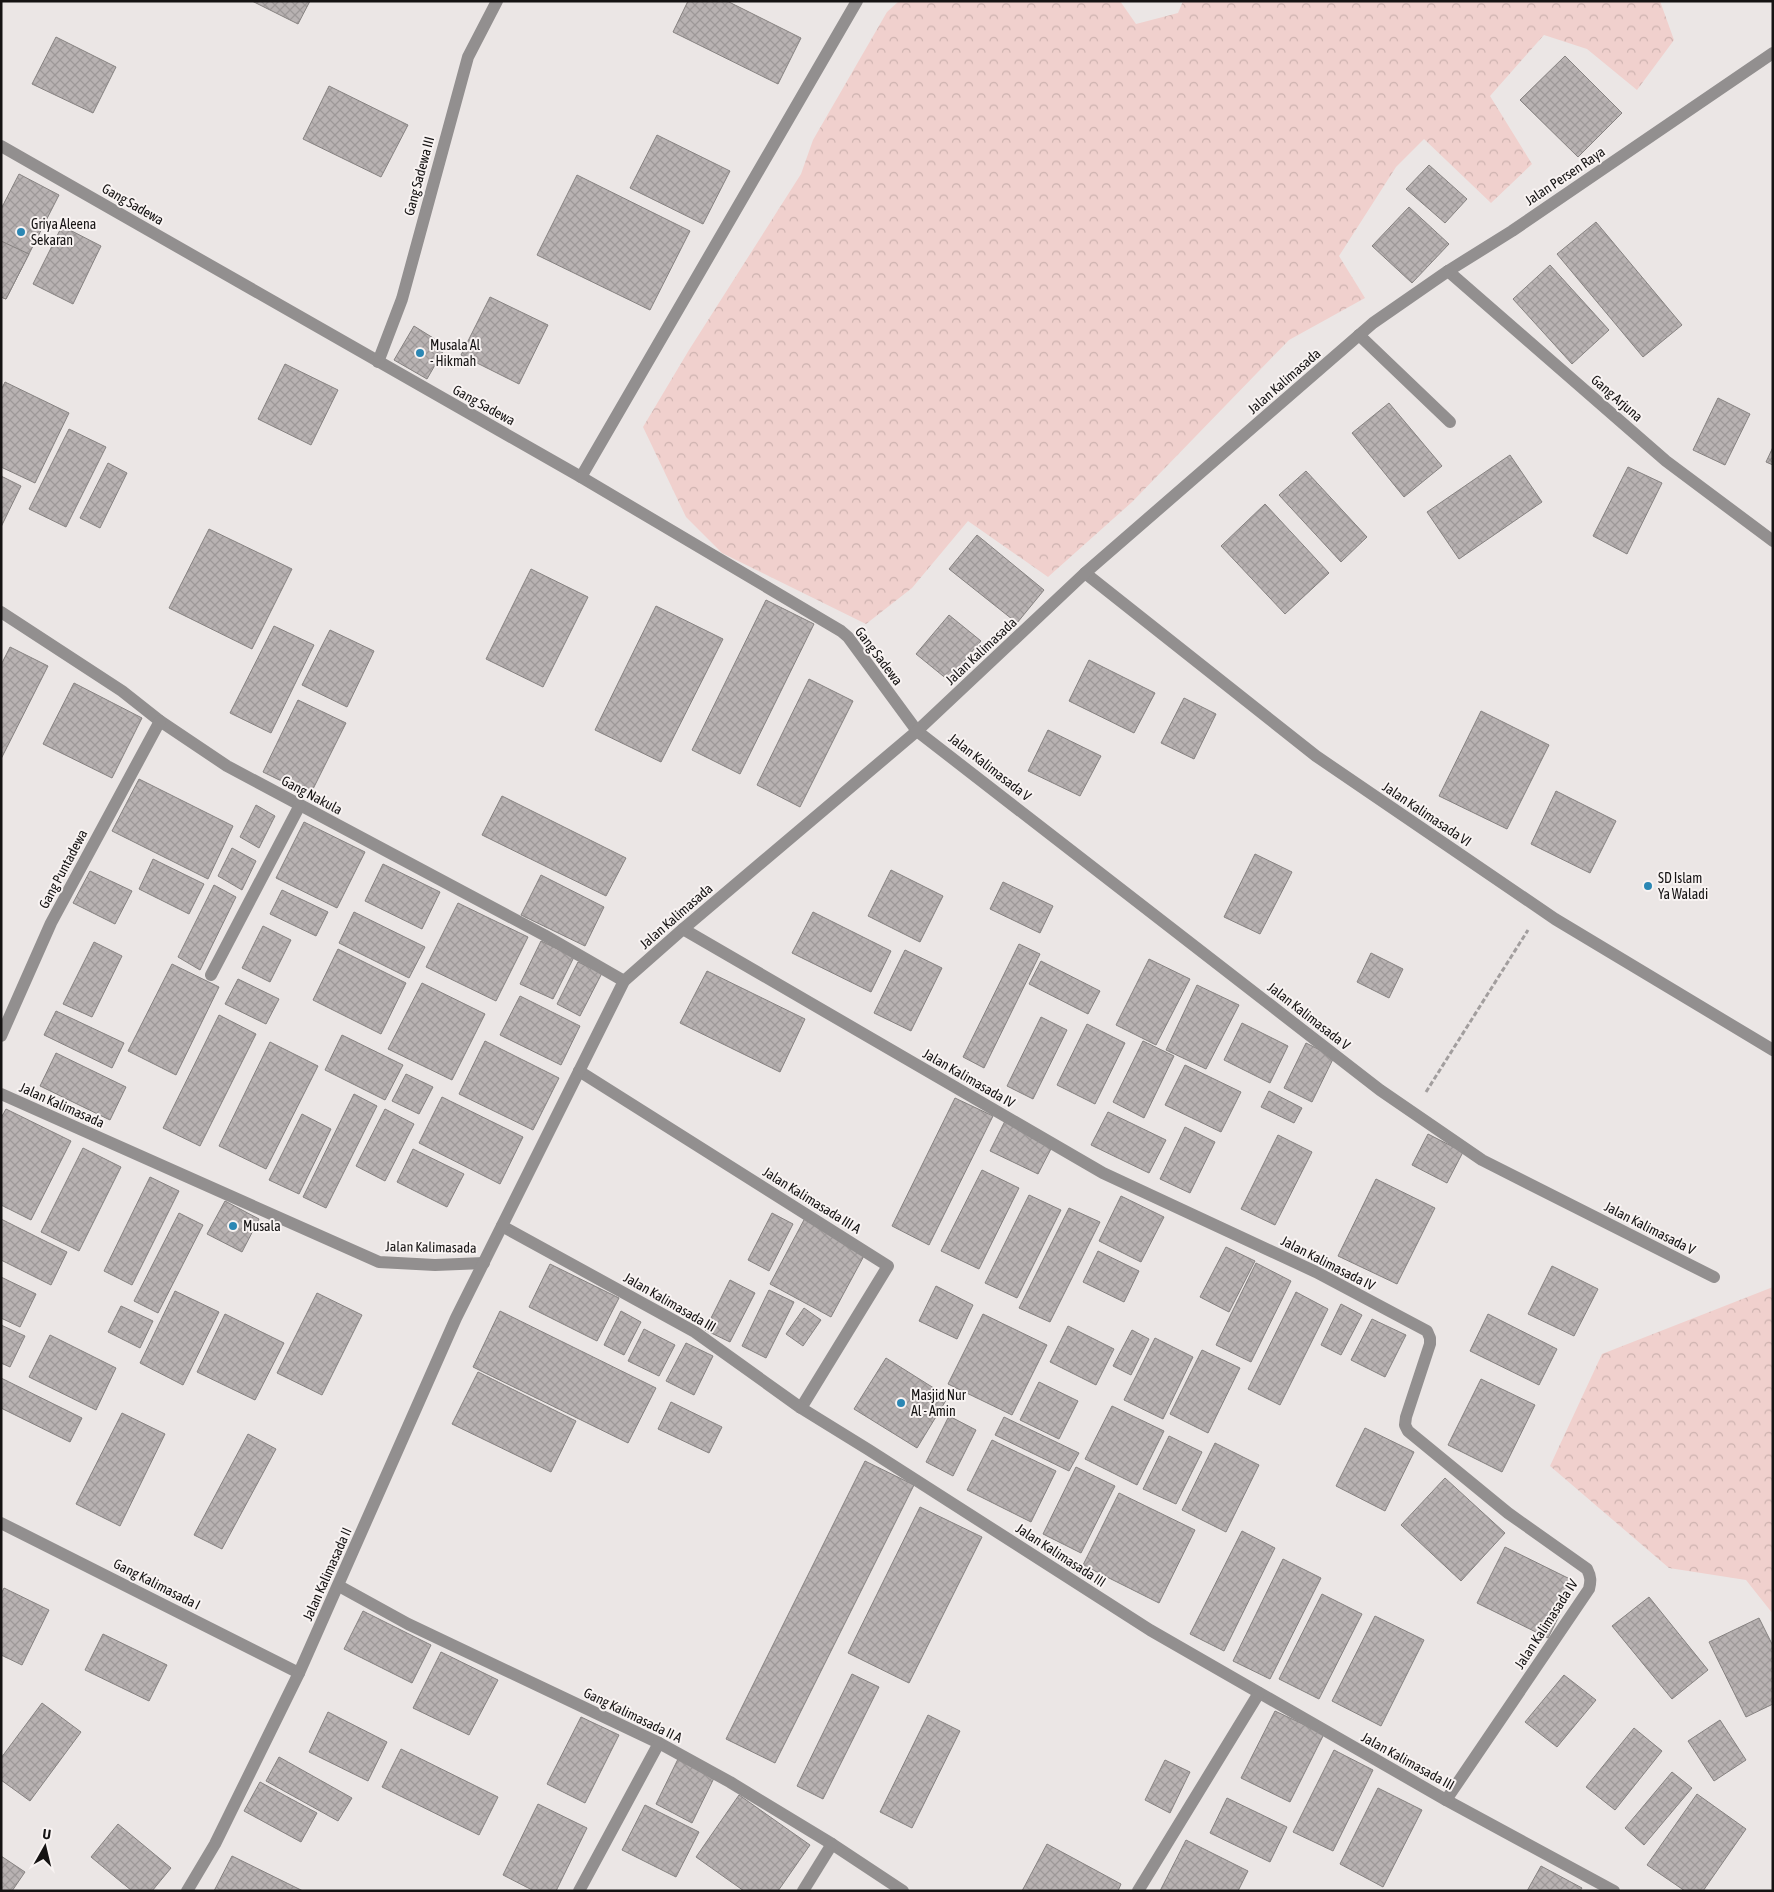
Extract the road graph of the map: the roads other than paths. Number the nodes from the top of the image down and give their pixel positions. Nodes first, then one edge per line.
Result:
1 (497, 1) edge
2 (857, 1) edge
3 (1773, 53) edge
4 (1, 146) edge
5 (1448, 271) junction
6 (1373, 324) joint
7 (1359, 335) junction
8 (378, 362) junction
9 (1450, 422) dead end
10 (581, 477) junction
11 (1773, 541) edge
12 (1085, 573) junction
13 (3, 617) edge
14 (160, 721) junction
15 (917, 731) junction
16 (300, 805) junction
17 (683, 929) junction
18 (211, 975) dead end
19 (624, 981) junction
20 (1, 1036) edge
21 (1773, 1050) edge
22 (580, 1071) junction
23 (1, 1094) edge
24 (502, 1226) junction
25 (484, 1263) junction
26 (1714, 1277) dead end
27 (801, 1408) junction
28 (1, 1523) edge
29 (339, 1586) junction
30 (300, 1673) junction
31 (1259, 1693) junction
32 (660, 1743) junction
33 (1446, 1800) junction
34 (832, 1844) junction
35 (187, 1891) edge
36 (579, 1891) edge
37 (803, 1891) edge
38 (903, 1891) edge
39 (1138, 1891) edge
40 (1614, 1891) edge

1 - 8 street, Gang Sadewa III
2 - 10 street
3 - 5 street, Jalan Persen Raya
4 - 8 street, Gang Sadewa
5 - 6 street, Jalan Persen Raya
5 - 11 street, Gang Arjuna
6 - 7 street, Jalan Kalimasada
7 - 9 street
7 - 12 street, Jalan Kalimasada
8 - 10 street, Gang Sadewa
10 - 15 street, Gang Sadewa
12 - 15 street, Jalan Kalimasada
12 - 21 street, Jalan Kalimasada VI
13 - 14 street, Gang Nakula
14 - 16 street, Gang Nakula
14 - 20 street, Gang Puntadewa
15 - 17 street, Jalan Kalimasada
15 - 26 street, Jalan Kalimasada V
16 - 18 street
16 - 19 street, Gang Nakula
17 - 19 street, Jalan Kalimasada
17 - 33 street, Jalan Kalimasada IV
19 - 22 street, Jalan Kalimasada
22 - 24 street, Jalan Kalimasada
22 - 27 street, Jalan Kalimasada III A
23 - 25 street, Jalan Kalimasada
24 - 25 street, Jalan Kalimasada
24 - 27 street, Jalan Kalimasada III
25 - 29 street, Jalan Kalimasada II
27 - 31 street, Jalan Kalimasada III
28 - 30 street, Gang Kalimasada I
29 - 30 street, Jalan Kalimasada II
29 - 32 street, Gang Kalimasada II A
30 - 35 street, Jalan Kalimasada II
31 - 33 street, Jalan Kalimasada III
31 - 39 street
32 - 34 street, Gang Kalimasada II A
32 - 36 street
33 - 40 street, Jalan Kalimasada III
34 - 37 street
34 - 38 street, Gang Kalimasada II A

